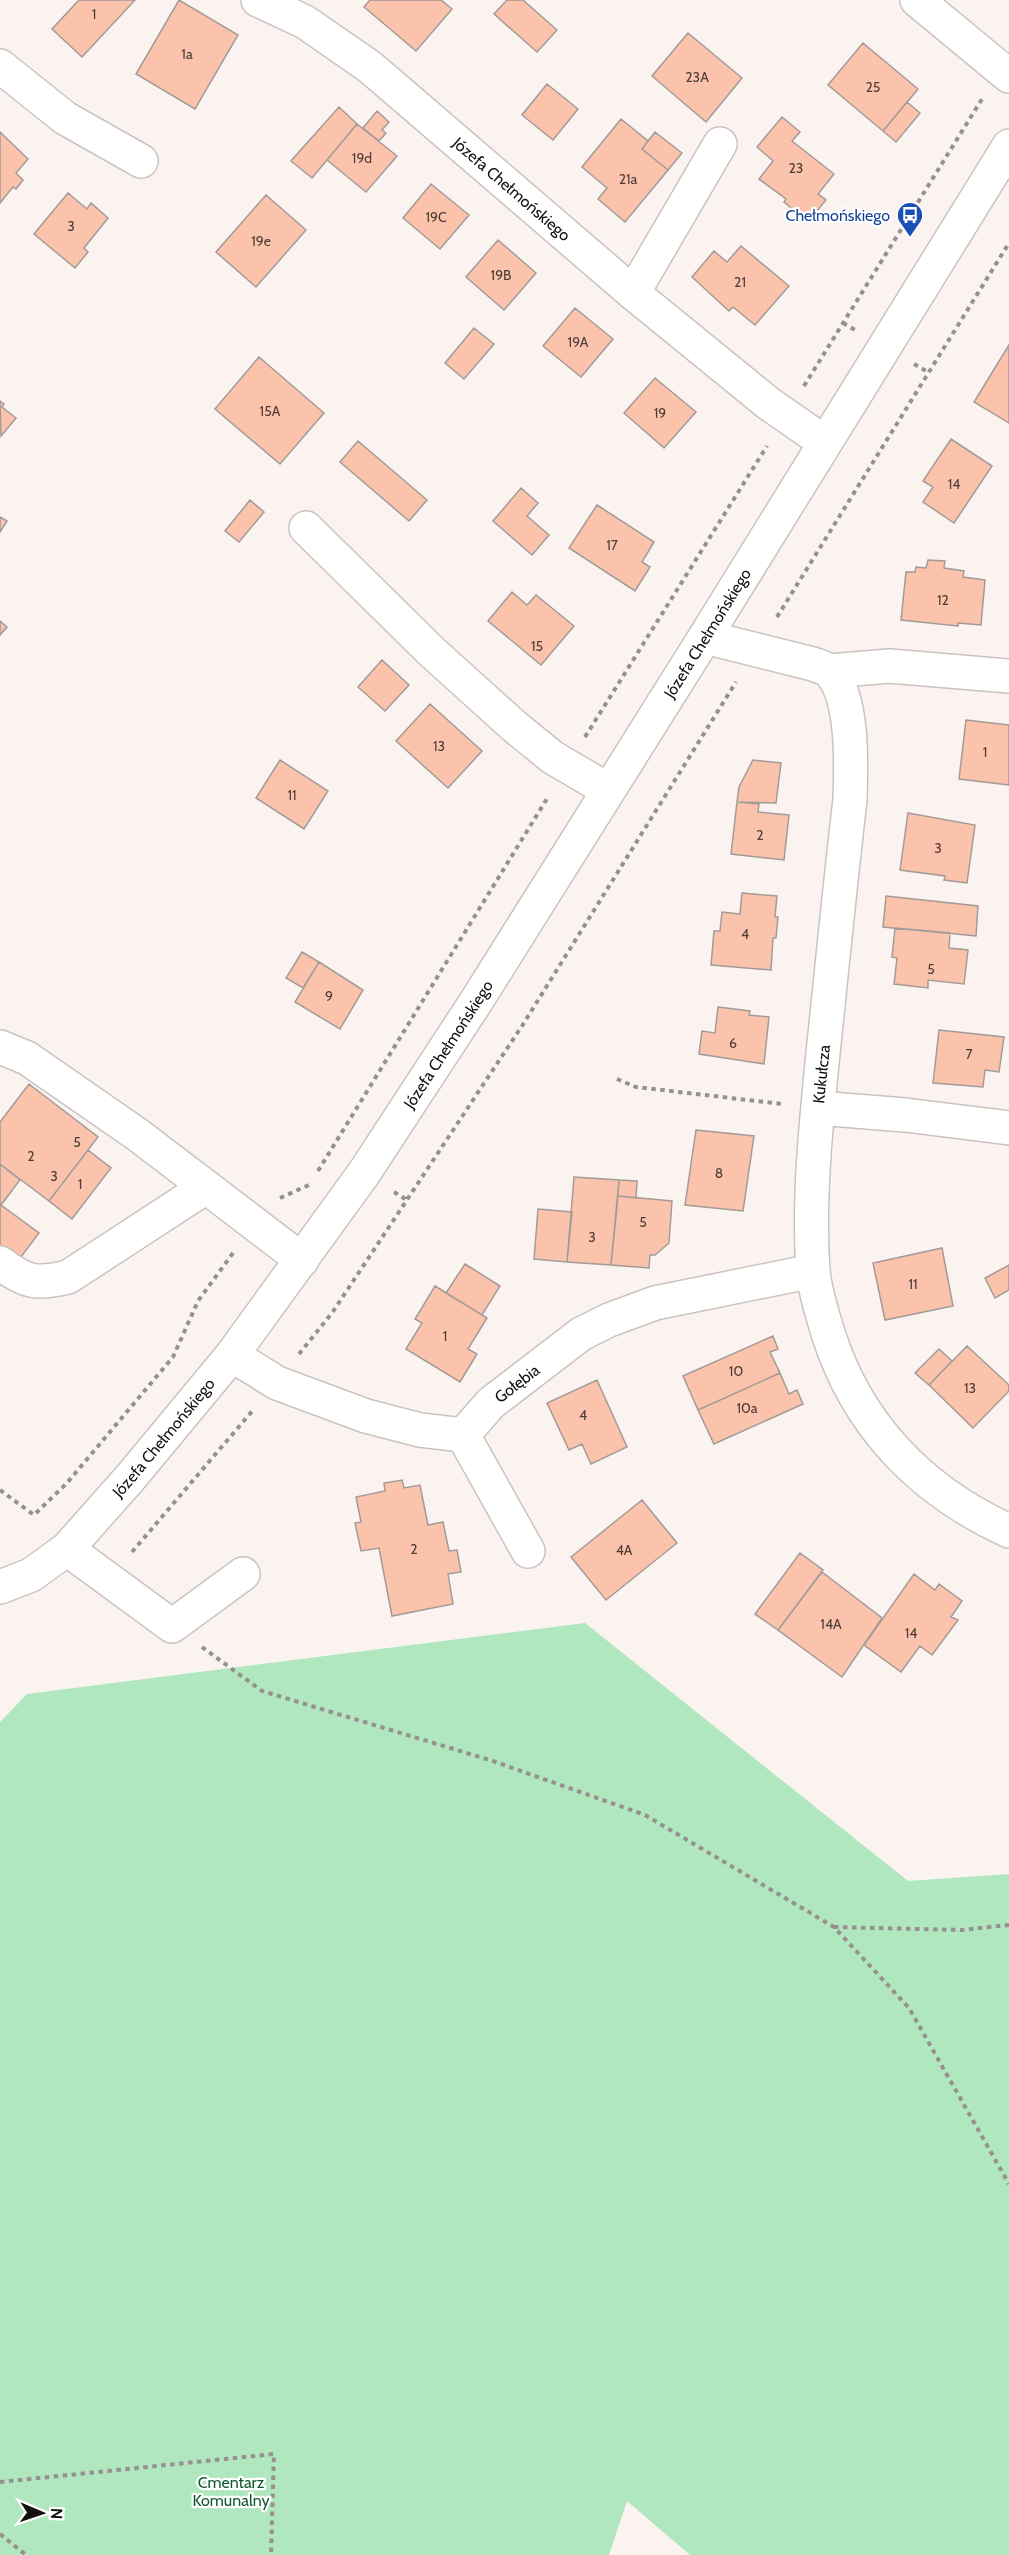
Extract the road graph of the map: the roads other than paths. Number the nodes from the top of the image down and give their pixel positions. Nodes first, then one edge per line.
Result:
1 (258, 0) edge
2 (917, 0) edge
3 (0, 66) edge
4 (1009, 76) edge
5 (720, 144) dead end
6 (1009, 146) edge
7 (141, 161) dead end
8 (633, 293) junction
9 (824, 442) junction
10 (306, 528) dead end
11 (705, 637) junction
12 (829, 671) junction
13 (1009, 676) edge
14 (608, 790) junction
15 (0, 1047) edge
16 (818, 1108) junction
17 (1009, 1128) edge
18 (206, 1187) junction
19 (302, 1260) junction
20 (0, 1263) edge
21 (813, 1271) junction
22 (232, 1355) junction
23 (463, 1435) junction
24 (1009, 1531) edge
25 (67, 1549) junction
26 (528, 1551) dead end
27 (243, 1574) dead end
28 (0, 1587) edge

1 - 8 street, Józefa Chełmońskiego
2 - 4 street
3 - 7 street
5 - 8 street
6 - 9 street, Józefa Chełmońskiego
8 - 9 street, Józefa Chełmońskiego
9 - 11 street, Józefa Chełmońskiego
10 - 14 street
11 - 12 street
11 - 14 street, Józefa Chełmońskiego
12 - 13 street
12 - 16 street, Kukułcza
14 - 19 street, Józefa Chełmońskiego
15 - 18 street
16 - 17 street
16 - 21 street, Kukułcza
18 - 19 street
18 - 20 street
19 - 22 street, Józefa Chełmońskiego
21 - 23 street, Gołębia
21 - 24 street, Kukułcza
22 - 23 street
22 - 25 street, Józefa Chełmońskiego
23 - 26 street
25 - 27 street
25 - 28 street, Józefa Chełmońskiego

